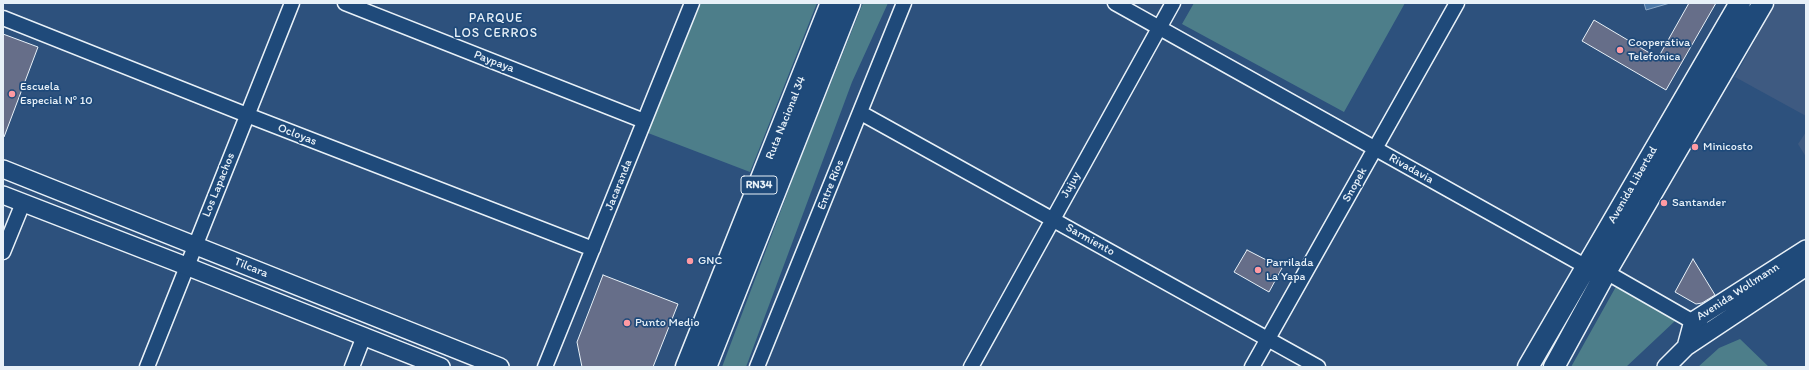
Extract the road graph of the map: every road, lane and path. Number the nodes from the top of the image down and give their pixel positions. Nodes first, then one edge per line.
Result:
1 (292, 3) edge
2 (344, 3) edge
3 (692, 3) edge
4 (832, 3) edge
5 (849, 3) edge
6 (904, 3) edge
7 (1114, 3) edge
8 (1173, 3) edge
9 (1457, 3) edge
10 (1740, 3) edge
11 (1763, 3) edge
12 (3, 18) edge
13 (1159, 28) junction
14 (861, 112) junction
15 (247, 115) junction
16 (644, 121) junction
17 (1375, 149) junction
18 (3, 169) edge
19 (3, 195) edge
20 (23, 203) junction
21 (1052, 219) junction
22 (194, 246) junction
23 (592, 249) junction
24 (1806, 249) edge
25 (3, 252) edge
26 (186, 266) junction
27 (1585, 266) junction
28 (1806, 267) edge
29 (1606, 272) junction
30 (1693, 321) junction
31 (1709, 330) junction
32 (364, 336) junction
33 (1268, 339) junction
34 (1686, 347) junction
35 (147, 367) edge
36 (352, 367) edge
37 (441, 367) edge
38 (500, 367) edge
39 (545, 367) edge
40 (687, 367) edge
41 (705, 367) edge
42 (757, 367) edge
43 (971, 367) edge
44 (1252, 367) edge
45 (1318, 367) edge
46 (1528, 367) edge
47 (1554, 367) edge
48 (1666, 367) edge

1 - 15 street, Los Lapachos
2 - 16 street, Paypaya
3 - 16 street, Jacaranda
4 - 40 highway, Ruta Nacional 34 / RN34
5 - 41 highway, Ruta Nacional 34 / RN34
6 - 14 street, Entre Ríos
7 - 13 street, Rivadavia
8 - 13 street, Jujuy
9 - 17 street, Snopek
10 - 27 main road, Avenida Libertad
11 - 29 main road, Avenida Libertad
12 - 15 street, Ocloyas
13 - 17 street, Rivadavia
13 - 21 street, Jujuy
14 - 21 street, Sarmiento
14 - 42 street, Entre Ríos
15 - 22 street, Los Lapachos
15 - 23 street, Ocloyas
16 - 23 street, Jacaranda
17 - 27 street, Rivadavia
17 - 33 street, Snopek
18 - 22 street, Tilcara
19 - 20 street, Tilcara
20 - 25 street
20 - 26 street, Tilcara
21 - 33 street, Sarmiento
21 - 43 street, Jujuy
22 - 26 street, Los Lapachos
22 - 38 street, Tilcara
23 - 39 street, Jacaranda
24 - 30 street, Avenida Wollmann
26 - 32 street, Tilcara
26 - 35 street, Los Lapachos
27 - 29 street, Rivadavia
27 - 46 main road, Avenida Libertad
28 - 31 street, Avenida Wollmann
29 - 30 street, Rivadavia
29 - 47 main road, Avenida Libertad
30 - 31 street, Rivadavia
30 - 34 street, Avenida Wollmann
31 - 34 street, Avenida Wollmann
32 - 36 street
32 - 37 street, Tilcara
33 - 44 street, Snopek
33 - 45 street, Sarmiento
34 - 48 street, Avenida Wollmann

